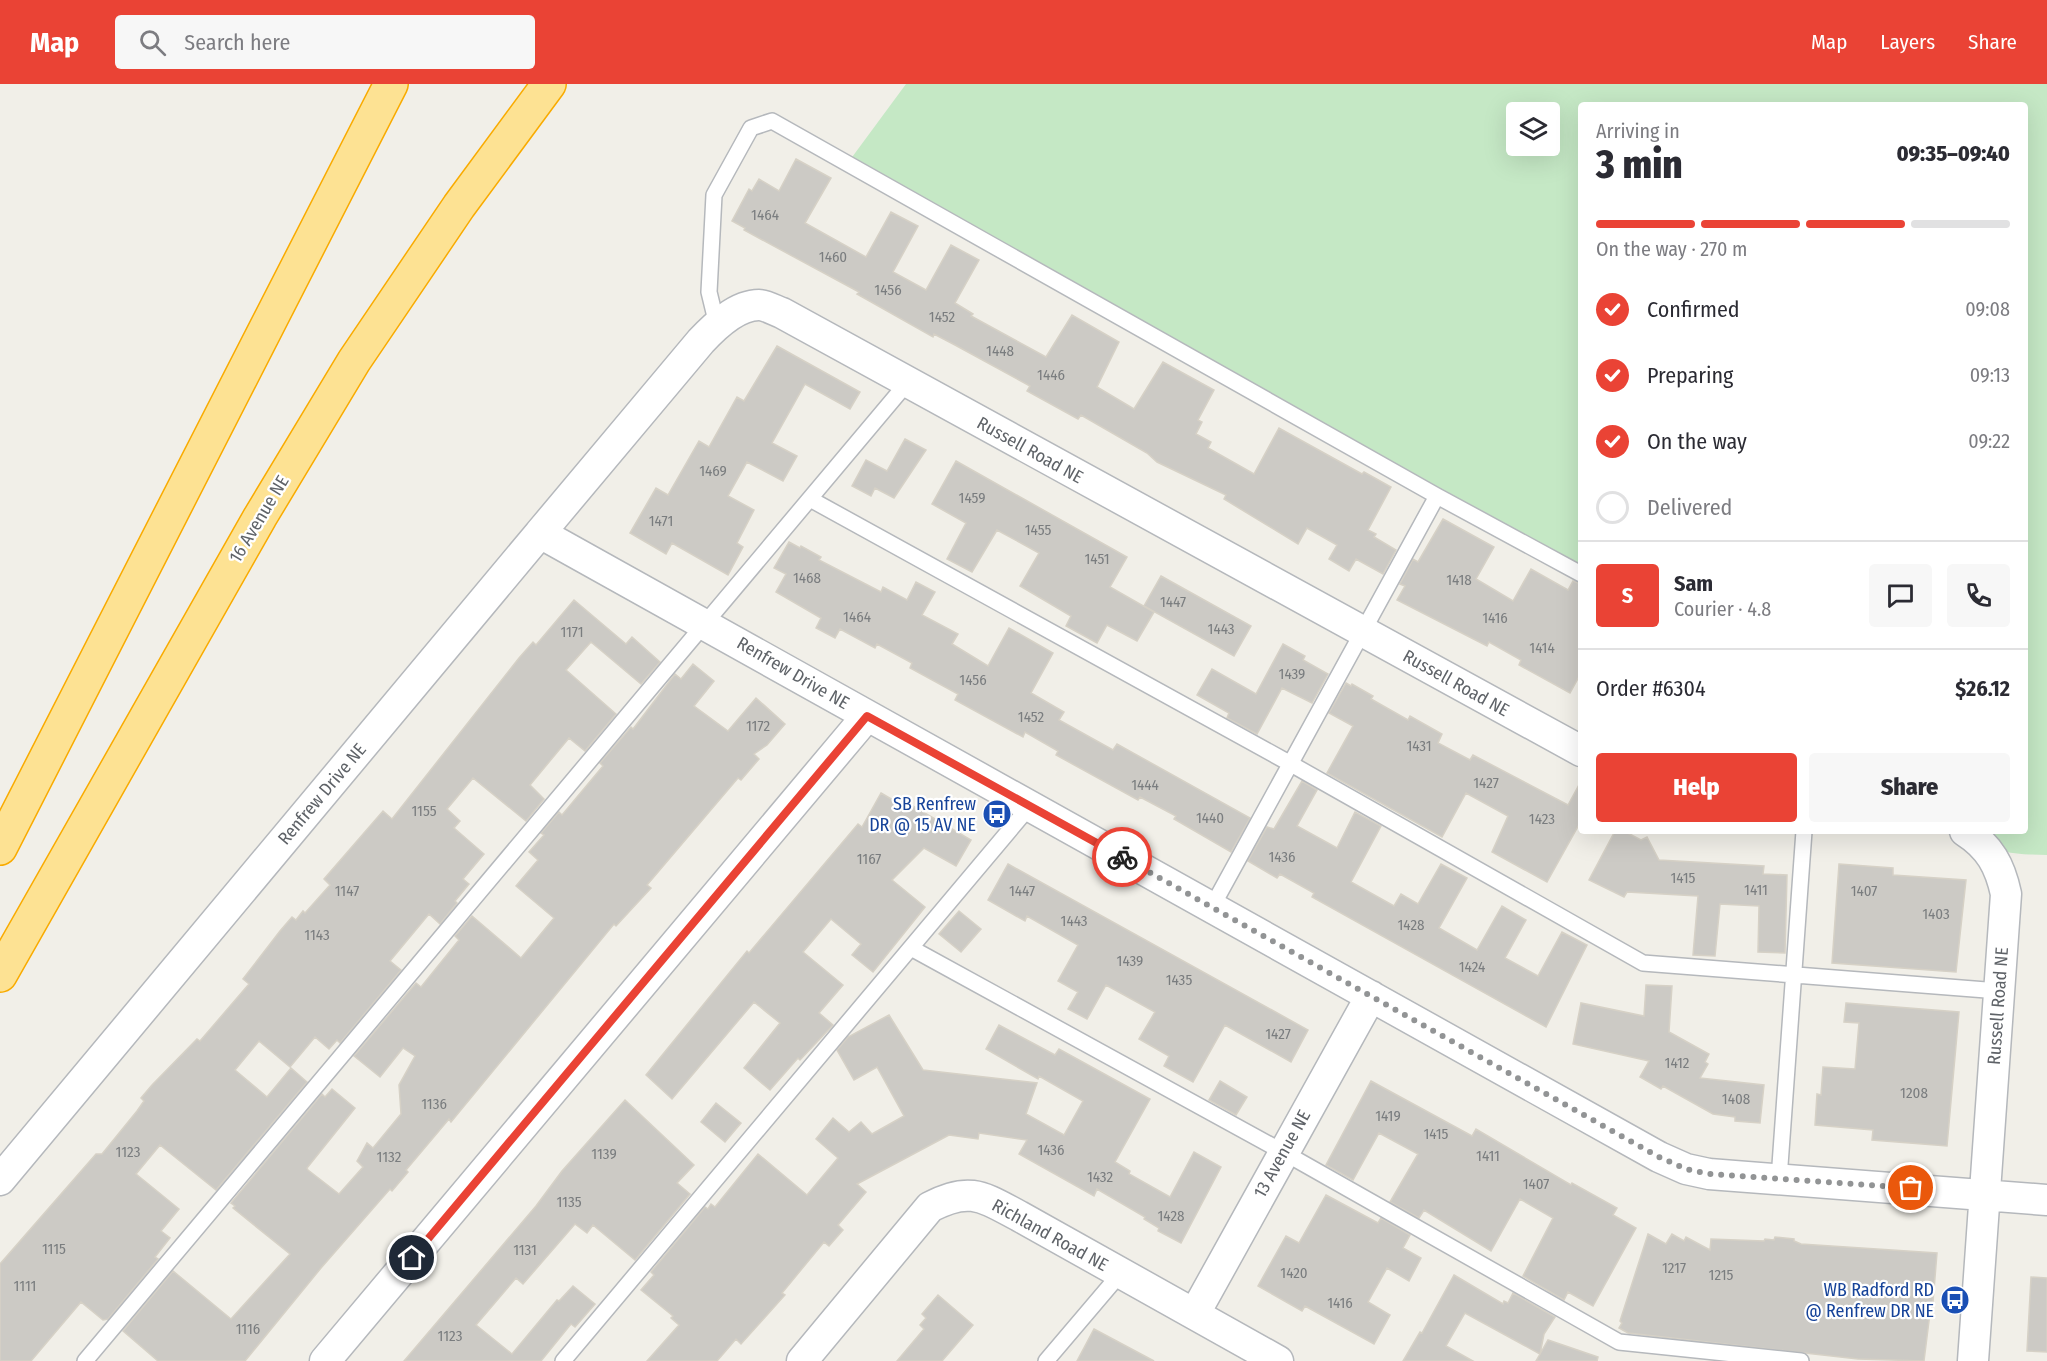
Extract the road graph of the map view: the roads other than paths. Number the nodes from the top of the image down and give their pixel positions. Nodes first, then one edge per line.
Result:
1 (391, 84) edge
2 (549, 84) edge
3 (717, 325) junction
4 (907, 383) junction
5 (1437, 496) junction
6 (810, 500) junction
7 (540, 533) junction
8 (1578, 572) edge
9 (707, 624) junction
10 (1364, 633) junction
11 (867, 716) junction
12 (1578, 749) edge
13 (1291, 764) junction
14 (1030, 806) junction
15 (1804, 834) edge
16 (1969, 834) edge
17 (0, 848) edge
18 (1212, 908) junction
19 (911, 948) junction
20 (0, 975) edge
21 (1794, 975) junction
22 (1998, 991) junction
23 (1371, 996) junction
24 (1283, 1152) junction
25 (1779, 1179) junction
26 (0, 1180) edge
27 (1984, 1196) junction
28 (2047, 1200) edge
29 (1120, 1274) junction
30 (1195, 1313) junction
31 (85, 1361) edge
32 (325, 1361) edge
33 (563, 1361) edge
34 (802, 1361) edge
35 (1046, 1361) edge
36 (1278, 1361) edge
37 (1802, 1361) edge
38 (1973, 1361) edge

1 - 17 highway
2 - 20 highway, 16 Avenue NE
3 - 4 street, Russell Road NE
3 - 5 lane
3 - 7 street, Russell Road NE
4 - 6 lane
4 - 10 street, Russell Road NE
5 - 8 lane
5 - 10 lane
6 - 9 lane
6 - 13 lane
7 - 9 street, Renfrew Drive NE
7 - 26 street, Renfrew Drive NE
9 - 11 street, Renfrew Drive NE
9 - 31 lane
10 - 12 street, Russell Road NE
10 - 13 lane
11 - 14 street, Renfrew Drive NE
11 - 32 street
13 - 18 lane
13 - 21 lane
14 - 18 street, Renfrew Drive NE
14 - 19 lane
15 - 21 lane
16 - 22 street, Russell Road NE
18 - 23 street, Renfrew Drive NE
19 - 24 lane
19 - 33 lane
21 - 22 lane
21 - 25 lane
22 - 27 street, Russell Road NE
23 - 24 street, 13 Avenue NE
23 - 25 street, Renfrew Drive NE
24 - 30 street, 13 Avenue NE
24 - 37 lane
25 - 27 street, Renfrew Drive NE
27 - 28 street, Renfrew Drive NE
27 - 38 street, Russell Road NE
29 - 30 street, Richland Road NE
29 - 34 street, Richland Road NE
29 - 35 lane
30 - 36 street, Richland Road NE

